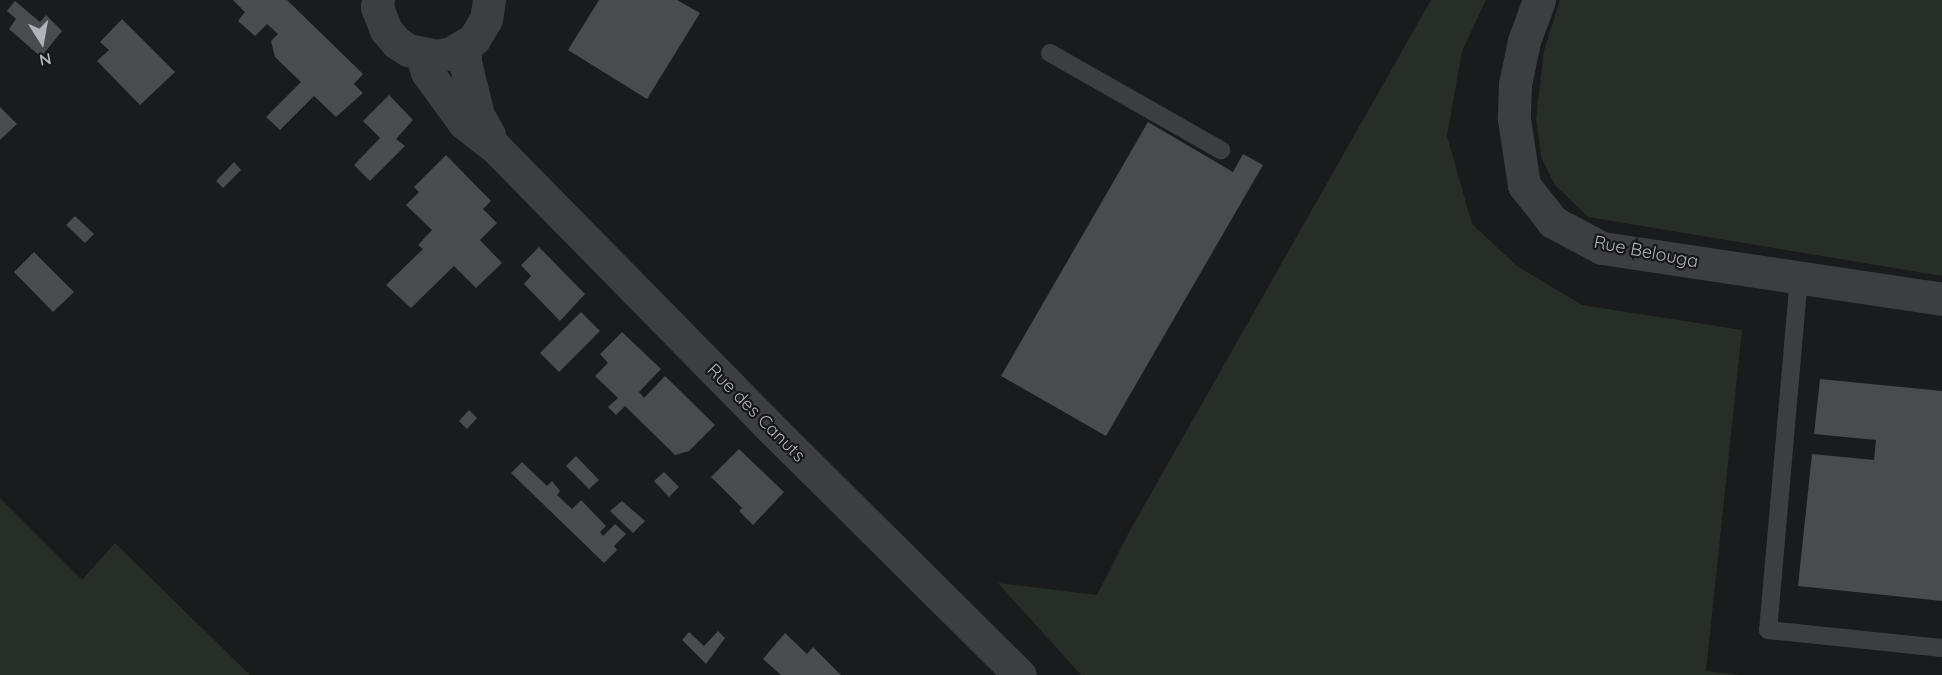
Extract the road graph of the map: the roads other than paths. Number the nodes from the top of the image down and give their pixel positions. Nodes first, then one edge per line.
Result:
1 (362, 0) edge
2 (1539, 0) edge
3 (493, 6) edge
4 (382, 15) edge
5 (465, 46) junction
6 (1050, 53) dead end
7 (422, 55) junction
8 (495, 147) junction
9 (1221, 150) dead end
10 (1799, 278) junction
11 (1942, 299) edge
12 (1942, 648) edge
13 (1020, 675) edge

1 - 4 street
2 - 10 street, Rue Belouga
3 - 5 street
4 - 7 street
5 - 7 street
5 - 8 street, Rue des Canuts
6 - 9 lane
7 - 8 street, Rue des Canuts
8 - 13 street, Rue des Canuts
10 - 11 street, Rue Belouga
10 - 12 lane

